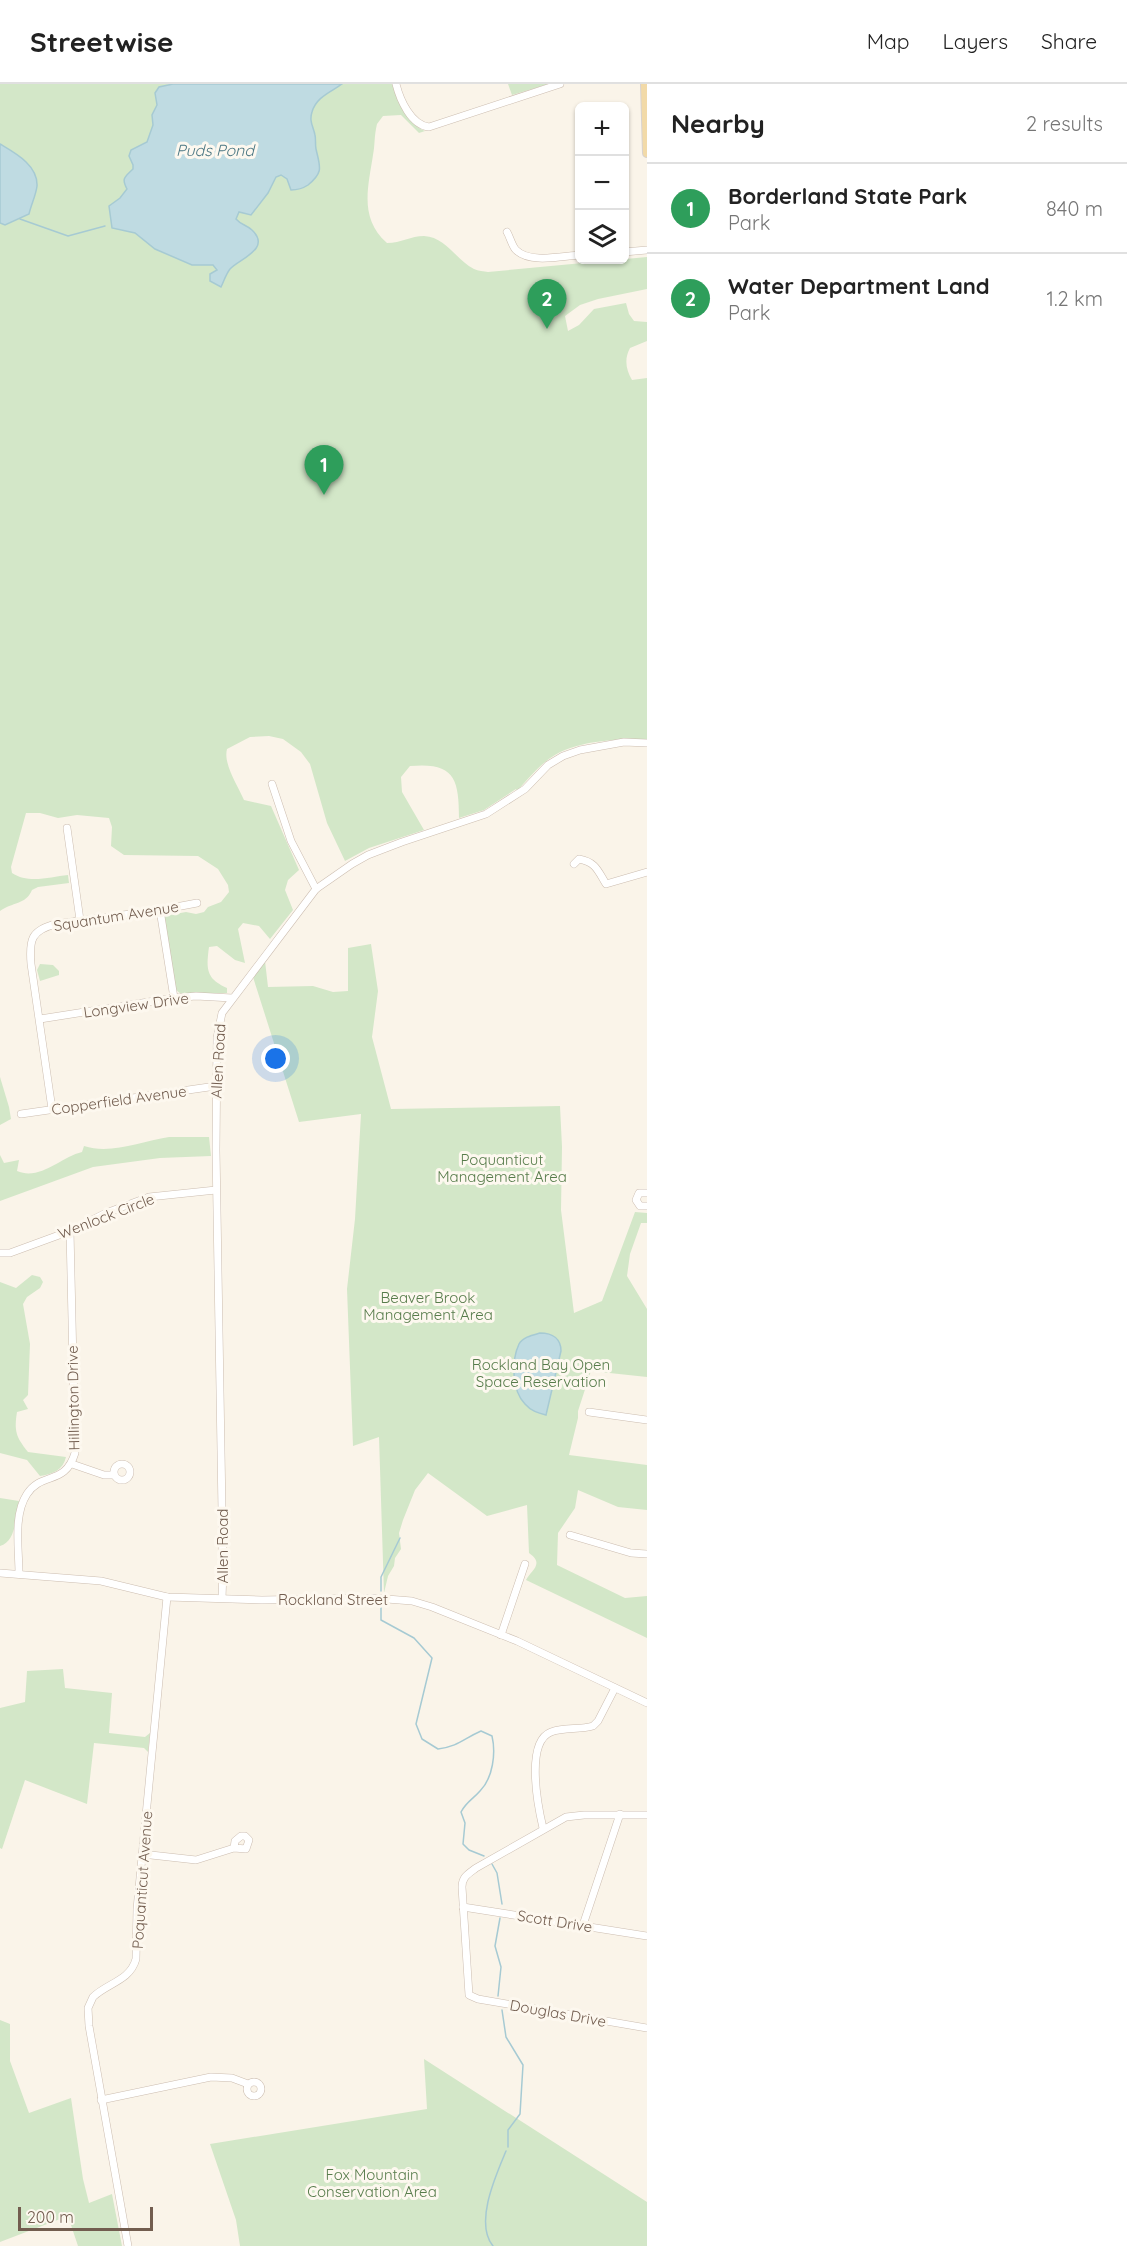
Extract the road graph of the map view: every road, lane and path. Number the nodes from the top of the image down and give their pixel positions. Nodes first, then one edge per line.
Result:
1 (396, 84) edge
2 (560, 84) edge
3 (645, 84) edge
4 (646, 97) edge
5 (646, 134) edge
6 (647, 153) edge
7 (507, 232) dead end
8 (647, 250) edge
9 (629, 252) edge
10 (575, 255) edge
11 (647, 743) edge
12 (272, 784) dead end
13 (67, 828) dead end
14 (574, 864) dead end
15 (647, 872) edge
16 (316, 889) junction
17 (197, 903) dead end
18 (160, 910) junction
19 (80, 920) junction
20 (174, 998) junction
21 (232, 998) junction
22 (40, 1019) junction
23 (216, 1086) junction
24 (52, 1109) junction
25 (21, 1114) dead end
26 (216, 1190) junction
27 (647, 1193) edge
28 (647, 1206) edge
29 (70, 1231) junction
30 (0, 1253) edge
31 (589, 1412) dead end
32 (647, 1420) edge
33 (72, 1464) junction
34 (114, 1475) dead end
35 (570, 1535) dead end
36 (647, 1554) edge
37 (525, 1564) dead end
38 (0, 1573) edge
39 (19, 1574) junction
40 (166, 1597) junction
41 (222, 1598) junction
42 (501, 1635) junction
43 (615, 1688) junction
44 (647, 1703) edge
45 (620, 1814) junction
46 (647, 1815) edge
47 (543, 1828) junction
48 (234, 1848) dead end
49 (142, 1854) junction
50 (463, 1907) junction
51 (583, 1925) junction
52 (647, 1936) edge
53 (647, 2028) edge
54 (248, 2084) dead end
55 (101, 2100) junction
56 (128, 2246) edge

1 - 2 street
3 - 4 main road
4 - 5 main road
5 - 6 main road
7 - 10 street
8 - 9 street
11 - 16 street, Allen Road
12 - 16 street
13 - 19 street
14 - 15 street
16 - 21 street, Allen Road
17 - 18 street, Squantum Avenue
18 - 19 street, Squantum Avenue
18 - 20 street
19 - 22 street, Squantum Avenue
20 - 21 street, Longview Drive
20 - 22 street, Longview Drive
21 - 23 street, Allen Road
22 - 24 street, Squantum Avenue
23 - 24 street, Copperfield Avenue
23 - 26 street, Allen Road
24 - 25 street, Copperfield Avenue
26 - 29 street, Wenlock Circle
26 - 41 street, Allen Road
27 - 28 street
29 - 30 street, Wenlock Circle
29 - 33 street, Hillington Drive
31 - 32 street
33 - 34 street
33 - 39 street, Hillington Drive
35 - 36 street
37 - 42 street
38 - 39 street, Rockland Street
39 - 40 street, Rockland Street
40 - 41 street, Rockland Street
40 - 49 street, Poquanticut Avenue
41 - 42 street, Rockland Street
42 - 43 street, Rockland Street
43 - 44 street, Rockland Street
43 - 47 street
45 - 46 street
45 - 47 street
45 - 51 street
47 - 50 street
48 - 49 street
49 - 55 street, Poquanticut Avenue
50 - 51 street, Scott Drive
50 - 53 street, Douglas Drive
51 - 52 street, Scott Drive
54 - 55 street
55 - 56 street, Poquanticut Avenue

